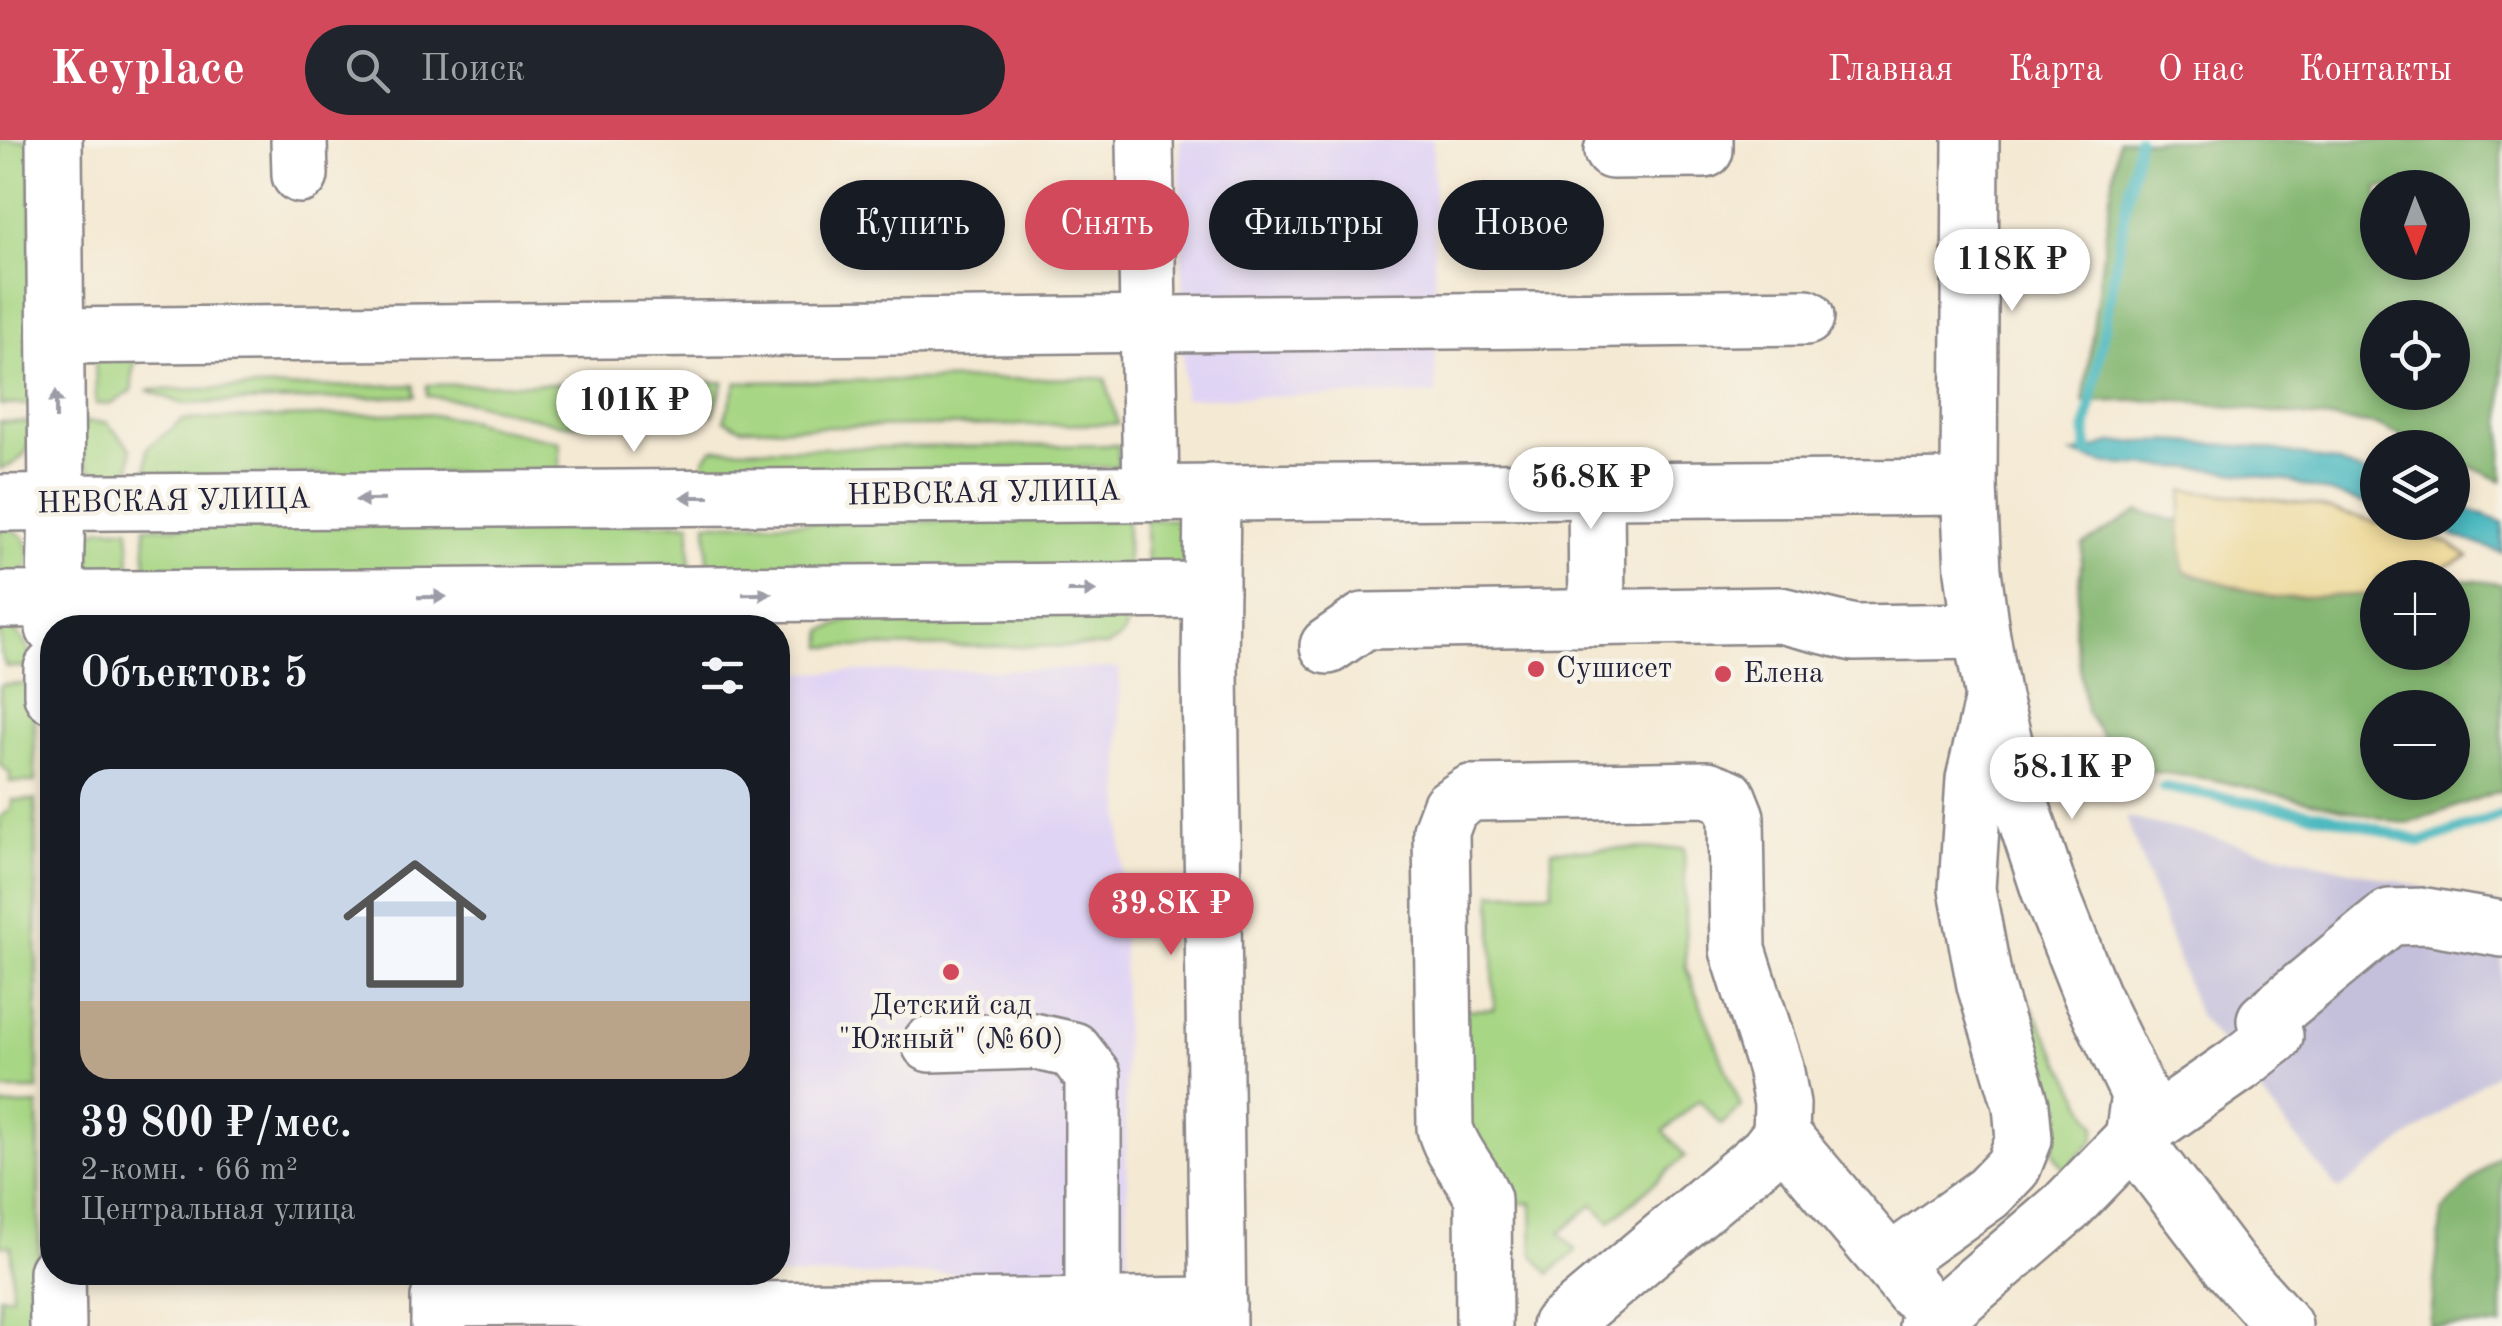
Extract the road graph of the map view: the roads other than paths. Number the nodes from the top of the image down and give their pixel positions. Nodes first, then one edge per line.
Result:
1 (54, 140) edge
2 (1145, 140) edge
3 (1705, 140) edge
4 (1971, 140) edge
5 (1612, 151) dead end
6 (1806, 317) dead end
7 (1148, 326) junction
8 (56, 336) junction
9 (1969, 487) junction
10 (1596, 489) junction
11 (1151, 492) junction
12 (1212, 492) junction
13 (0, 503) edge
14 (57, 503) junction
15 (1210, 590) junction
16 (0, 600) edge
17 (379, 612) edge
18 (54, 614) edge
19 (1597, 618) junction
20 (1980, 631) junction
21 (1328, 646) dead end
22 (1992, 698) junction
23 (2502, 929) edge
24 (930, 1044) dead end
25 (1781, 1134) junction
26 (2133, 1138) junction
27 (1890, 1263) junction
28 (57, 1285) edge
29 (439, 1299) edge
30 (1093, 1306) junction
31 (1218, 1316) edge
32 (731, 1318) edge
33 (1931, 1322) edge
34 (58, 1326) edge
35 (1484, 1326) edge
36 (1560, 1326) edge
37 (2284, 1326) edge

1 - 8 street
2 - 7 street
3 - 5 street
4 - 9 street
6 - 7 street
7 - 8 street
7 - 11 street
14 -> 8 street
9 - 10 street, НЕВСКАЯ УЛИЦА
9 - 20 street
10 - 12 street, НЕВСКАЯ УЛИЦА
10 - 19 street
11 - 12 street, НЕВСКАЯ УЛИЦА
11 -> 14 street, НЕВСКАЯ УЛИЦА
12 - 15 street
13 - 14 street, НЕВСКАЯ УЛИЦА
14 - 18 street
17 -> 15 street
15 - 31 street
16 - 18 street
17 - 18 street
19 - 20 street
19 - 21 street
20 - 22 street
22 - 26 street
22 - 27 street
23 - 26 street
24 - 30 street
25 - 27 street
25 - 35 street
25 - 36 street
26 - 33 street
26 - 37 street
27 - 33 street
28 - 34 street
29 - 32 street
30 - 31 street
30 - 32 street

